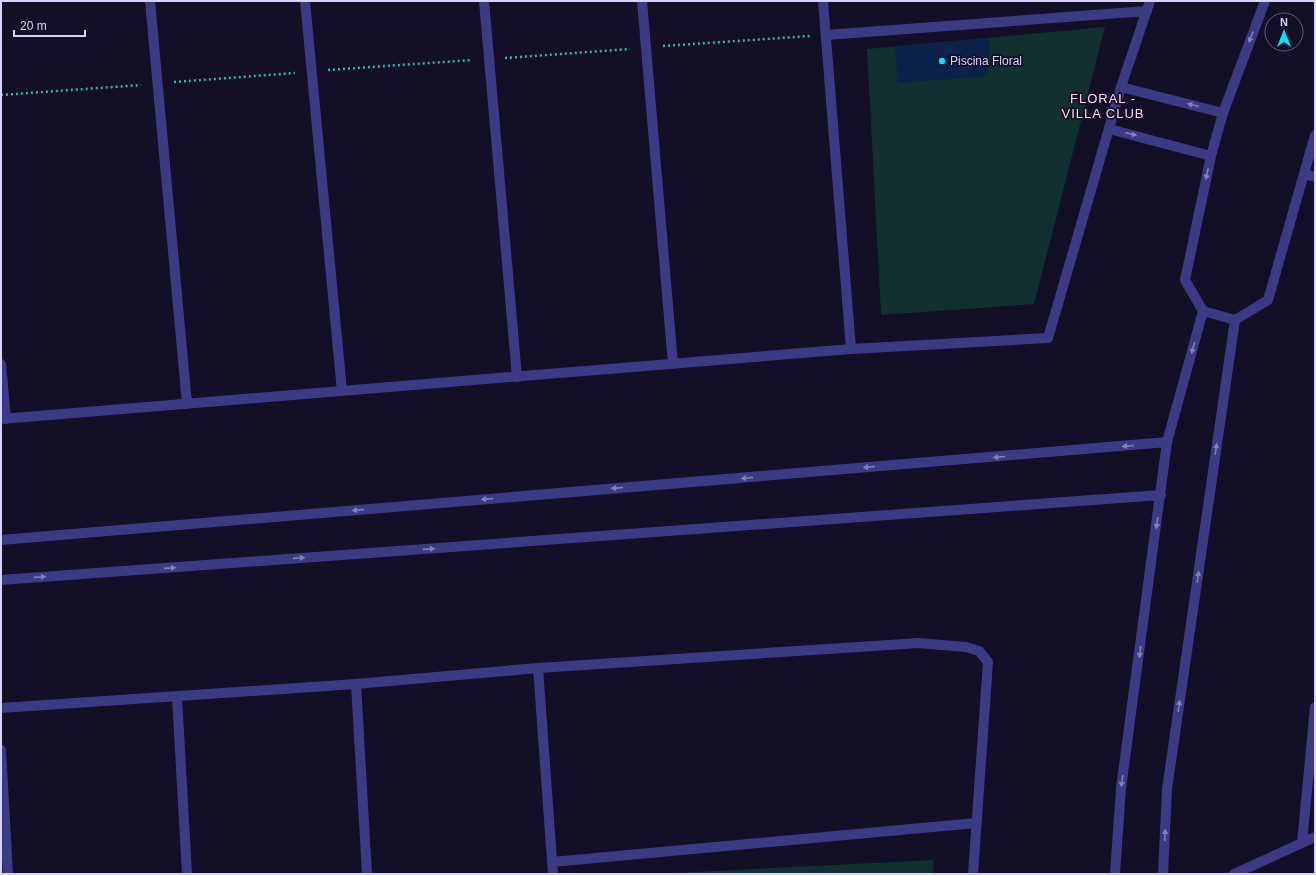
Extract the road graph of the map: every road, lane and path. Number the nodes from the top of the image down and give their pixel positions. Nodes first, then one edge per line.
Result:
1 (150, 1) edge
2 (305, 1) edge
3 (484, 1) edge
4 (642, 1) edge
5 (823, 1) edge
6 (1150, 1) edge
7 (1265, 1) edge
8 (1147, 12) junction
9 (826, 35) junction
10 (646, 47) junction
11 (489, 59) junction
12 (311, 72) junction
13 (157, 84) junction
14 (1121, 87) junction
15 (1, 95) edge
16 (1223, 112) junction
17 (1109, 129) junction
18 (1315, 138) edge
19 (1211, 156) junction
20 (1304, 174) junction
21 (1315, 177) edge
22 (1203, 311) junction
23 (1235, 320) junction
24 (851, 349) junction
25 (1, 364) edge
26 (674, 364) junction
27 (517, 377) junction
28 (342, 391) junction
29 (187, 404) junction
30 (3, 419) edge
31 (1167, 442) junction
32 (1161, 495) junction
33 (1, 540) edge
34 (1, 580) edge
35 (538, 668) junction
36 (356, 684) junction
37 (178, 697) junction
38 (1315, 707) edge
39 (1, 708) edge
40 (1, 750) edge
41 (976, 823) junction
42 (1315, 837) edge
43 (1302, 843) junction
44 (552, 862) junction
45 (8, 874) edge
46 (187, 874) edge
47 (367, 874) edge
48 (552, 874) edge
49 (973, 874) edge
50 (1115, 874) edge
51 (1163, 874) edge
52 (1234, 874) edge

1 - 13 street
2 - 12 street
3 - 11 street
4 - 10 street
5 - 9 street
6 - 8 street
7 -> 16 street
8 - 9 street
8 - 14 street
9 - 10 path
9 - 24 street
10 - 11 path
10 - 26 street
11 - 12 path
11 - 27 street
12 - 13 path
12 - 28 street
13 - 15 path
13 - 29 street
16 -> 14 street
14 - 17 street
16 - 19 street
17 -> 19 street
17 - 24 street
18 - 20 street
19 -> 22 street
20 - 21 street
20 - 23 street
22 - 23 street
22 -> 31 street
51 -> 23 street
24 - 26 street
25 - 30 street
26 - 27 street
27 - 28 street
28 - 29 street
29 - 30 street
31 - 32 street
31 -> 33 street
34 -> 32 street
32 -> 50 street
35 - 36 street
35 - 41 street
35 - 44 street
36 - 37 street
36 - 47 street
37 - 39 street
37 - 46 street
38 - 43 street
40 - 45 street
41 - 44 street
41 - 49 street
42 - 43 street
43 - 52 street
44 - 48 street

